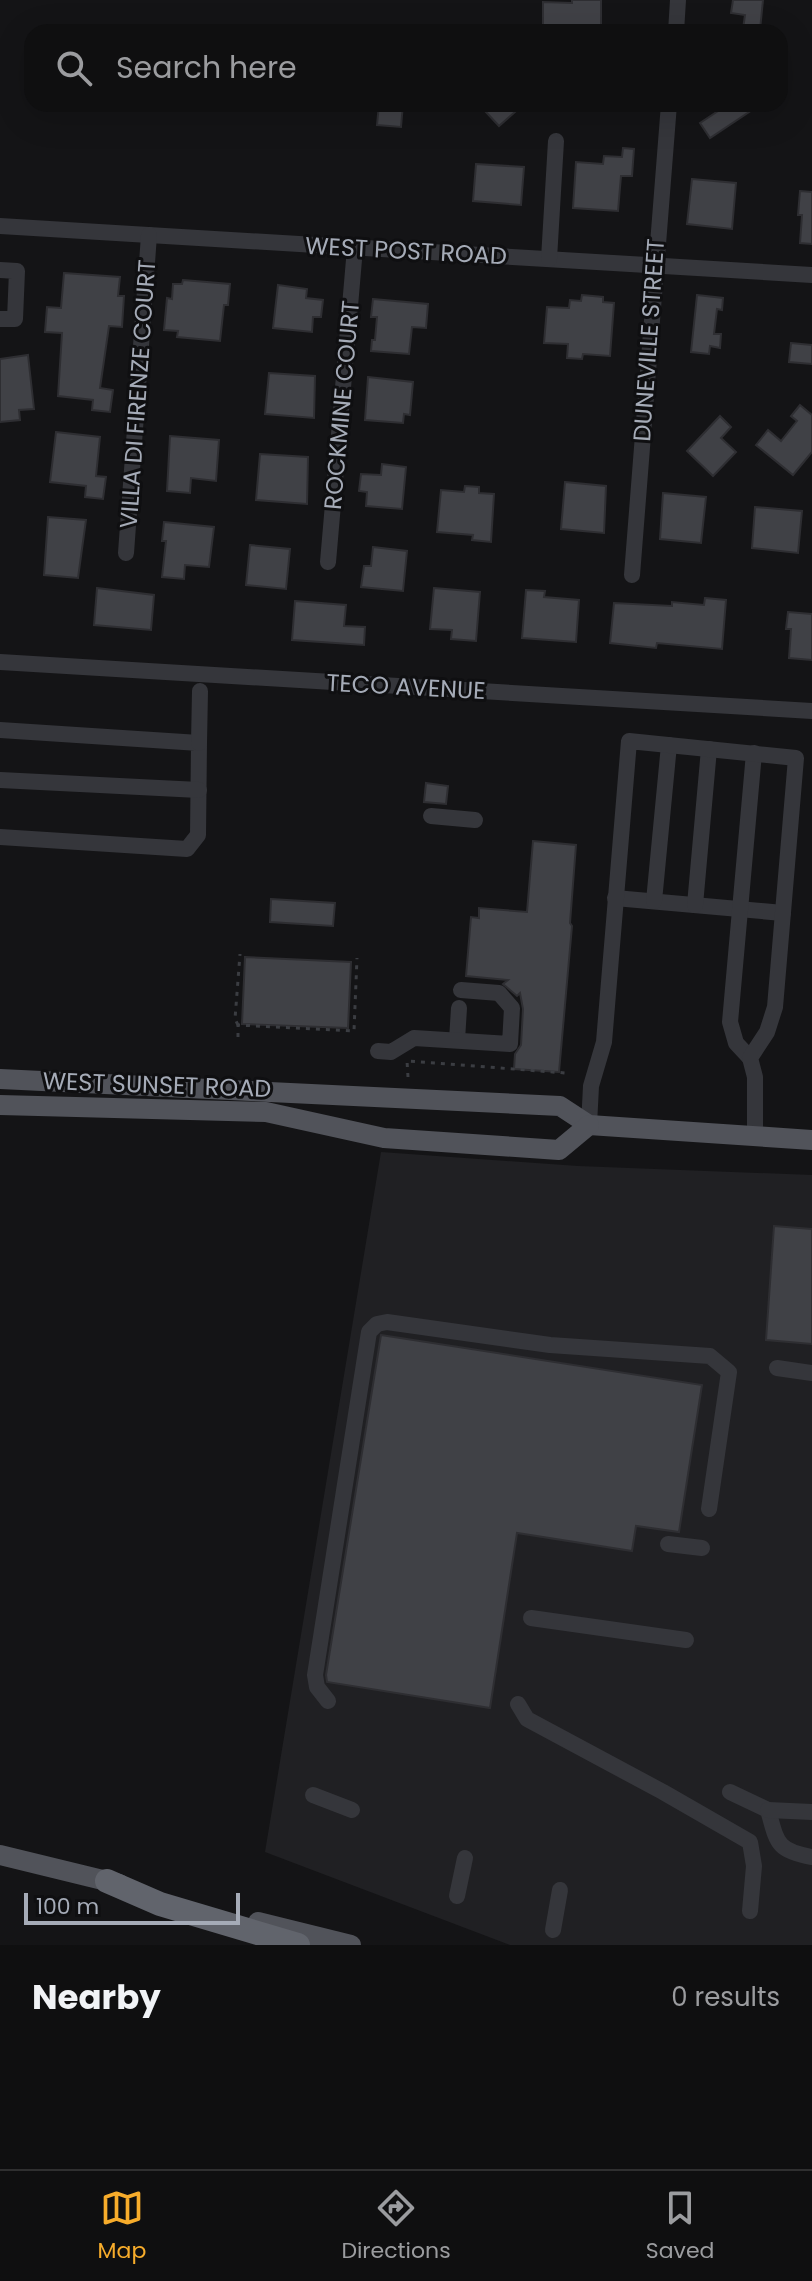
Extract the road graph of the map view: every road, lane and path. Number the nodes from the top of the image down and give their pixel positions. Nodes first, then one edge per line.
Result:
1 (678, 0) edge
2 (676, 24) edge
3 (668, 112) edge
4 (556, 141) dead end
5 (0, 226) edge
6 (149, 235) junction
7 (355, 248) junction
8 (549, 259) junction
9 (655, 265) junction
10 (0, 270) edge
11 (812, 275) edge
12 (0, 319) edge
13 (126, 553) dead end
14 (328, 562) dead end
15 (632, 575) dead end
16 (0, 662) edge
17 (200, 691) dead end
18 (812, 711) edge
19 (0, 730) edge
20 (199, 743) junction
21 (669, 745) junction
22 (709, 749) junction
23 (754, 753) junction
24 (0, 780) edge
25 (199, 790) junction
26 (431, 816) dead end
27 (475, 820) dead end
28 (0, 837) edge
29 (615, 898) junction
30 (654, 901) junction
31 (695, 905) junction
32 (740, 909) junction
33 (783, 913) junction
34 (240, 954) dead end
35 (357, 958) dead end
36 (461, 990) dead end
37 (459, 1008) dead end
38 (238, 1025) junction
39 (238, 1037) dead end
40 (457, 1040) junction
41 (378, 1051) dead end
42 (750, 1058) junction
43 (566, 1073) dead end
44 (408, 1077) dead end
45 (0, 1079) edge
46 (0, 1105) edge
47 (589, 1125) junction
48 (755, 1137) junction
49 (812, 1140) edge
50 (777, 1368) dead end
51 (812, 1373) edge
52 (709, 1509) dead end
53 (668, 1544) dead end
54 (702, 1548) dead end
55 (531, 1618) dead end
56 (686, 1640) dead end
57 (328, 1701) dead end
58 (518, 1704) dead end
59 (730, 1792) dead end
60 (313, 1795) dead end
61 (352, 1810) dead end
62 (768, 1810) junction
63 (812, 1812) edge
64 (0, 1855) edge
65 (812, 1857) edge
66 (465, 1858) dead end
67 (107, 1881) junction
68 (560, 1890) dead end
69 (457, 1896) dead end
70 (750, 1911) dead end
71 (553, 1930) dead end
72 (298, 1945) edge
73 (351, 1945) edge

1 - 2 street
3 - 9 street, DUNEVILLE STREET
4 - 8 street
5 - 6 street, WEST POST ROAD
6 - 7 street, WEST POST ROAD
6 - 13 street, VILLA DI FIRENZE COURT
7 - 8 street, WEST POST ROAD
7 - 14 street, ROCKMINE COURT
8 - 9 street, WEST POST ROAD
9 - 11 street, WEST POST ROAD
9 - 15 street, DUNEVILLE STREET
10 - 12 street
16 - 18 street, TECO AVENUE
17 - 20 street
19 - 20 street
20 - 25 street
21 - 22 street
21 - 29 street
21 - 30 street
22 - 23 street
22 - 31 street
23 - 32 street
23 - 33 street
24 - 25 street
25 - 28 street
26 - 27 street
29 - 30 street
29 - 47 street
30 - 31 street
31 - 32 street
32 - 33 street
32 - 42 street
33 - 42 street
34 - 38 path
35 - 38 path
36 - 40 street
37 - 40 street
38 - 39 path
40 - 41 street
42 - 48 street
43 - 44 path
45 - 47 main road, WEST SUNSET ROAD
46 - 47 main road, WEST SUNSET ROAD
47 - 48 main road, WEST SUNSET ROAD
48 - 49 main road, WEST SUNSET ROAD
50 - 51 street
52 - 57 street
53 - 54 street
55 - 56 street
58 - 70 street
59 - 62 street
60 - 61 street
62 - 63 street
62 - 65 street
64 - 67 main road
66 - 69 street
67 - 72 highway
67 - 73 main road
68 - 71 street

